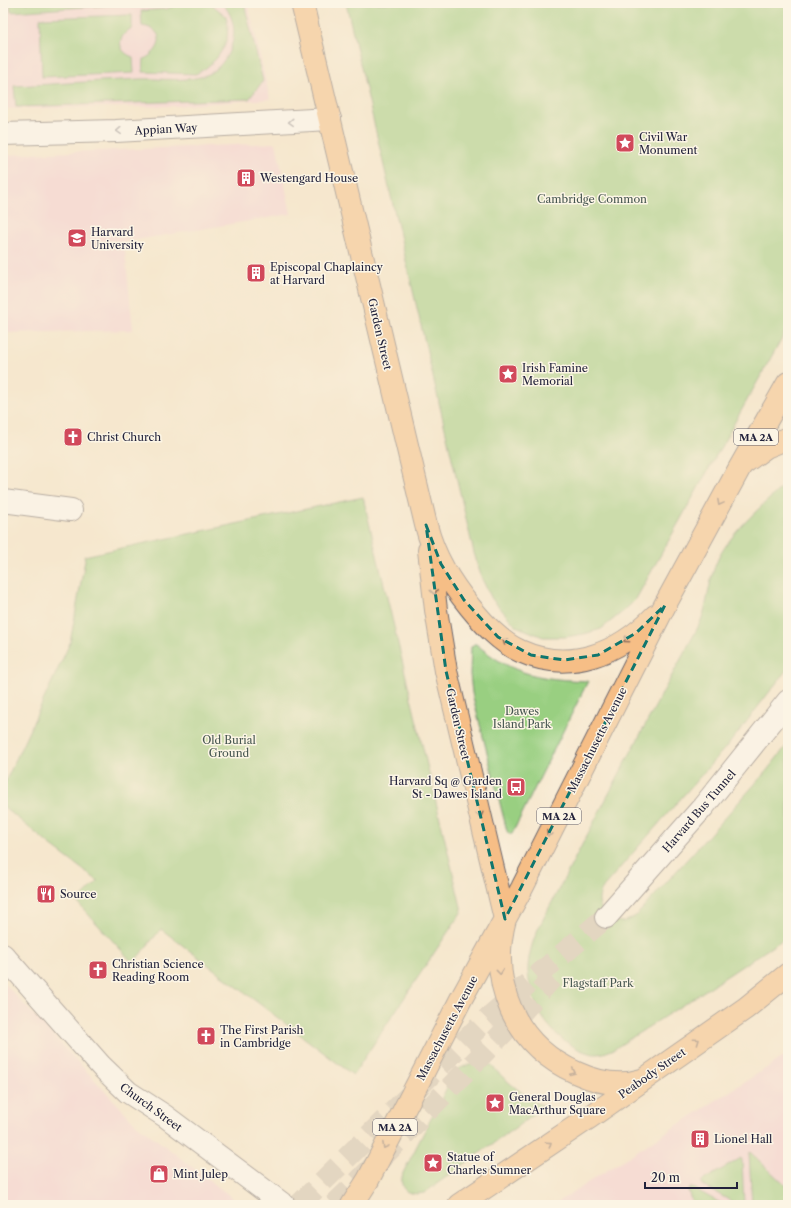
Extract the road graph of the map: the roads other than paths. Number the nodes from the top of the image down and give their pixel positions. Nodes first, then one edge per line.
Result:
1 (302, 3) edge
2 (330, 119) junction
3 (3, 134) edge
4 (788, 383) edge
5 (781, 403) edge
6 (788, 438) edge
7 (739, 469) junction
8 (3, 500) edge
9 (71, 510) dead end
10 (426, 525) junction
11 (665, 605) junction
12 (788, 701) edge
13 (606, 916) tunnel mouth
14 (505, 919) junction
15 (3, 955) edge
16 (788, 974) edge
17 (788, 983) edge
18 (746, 1008) junction
19 (642, 1080) junction
20 (284, 1205) edge
21 (352, 1205) edge
22 (459, 1205) edge

1 - 2 main road, Garden Street
2 -> 3 street, Appian Way
2 - 10 main road, Garden Street
4 - 5 main road, Massachusetts Avenue / MA 2A
5 - 7 main road, Massachusetts Avenue / MA 2A
6 - 7 main road
7 -> 11 main road, Massachusetts Avenue / MA 2A
8 - 9 street
11 -> 10 main road, Garden Street
10 -> 14 main road, Garden Street
11 -> 14 main road, Massachusetts Avenue / MA 2A
12 - 13 street, Harvard Bus Tunnel
14 -> 19 main road
14 -> 21 main road, Massachusetts Avenue / MA 2A
15 - 20 street, Church Street
16 - 18 main road
17 - 18 main road
19 -> 18 main road, Peabody Street
22 -> 19 main road, Peabody Street

